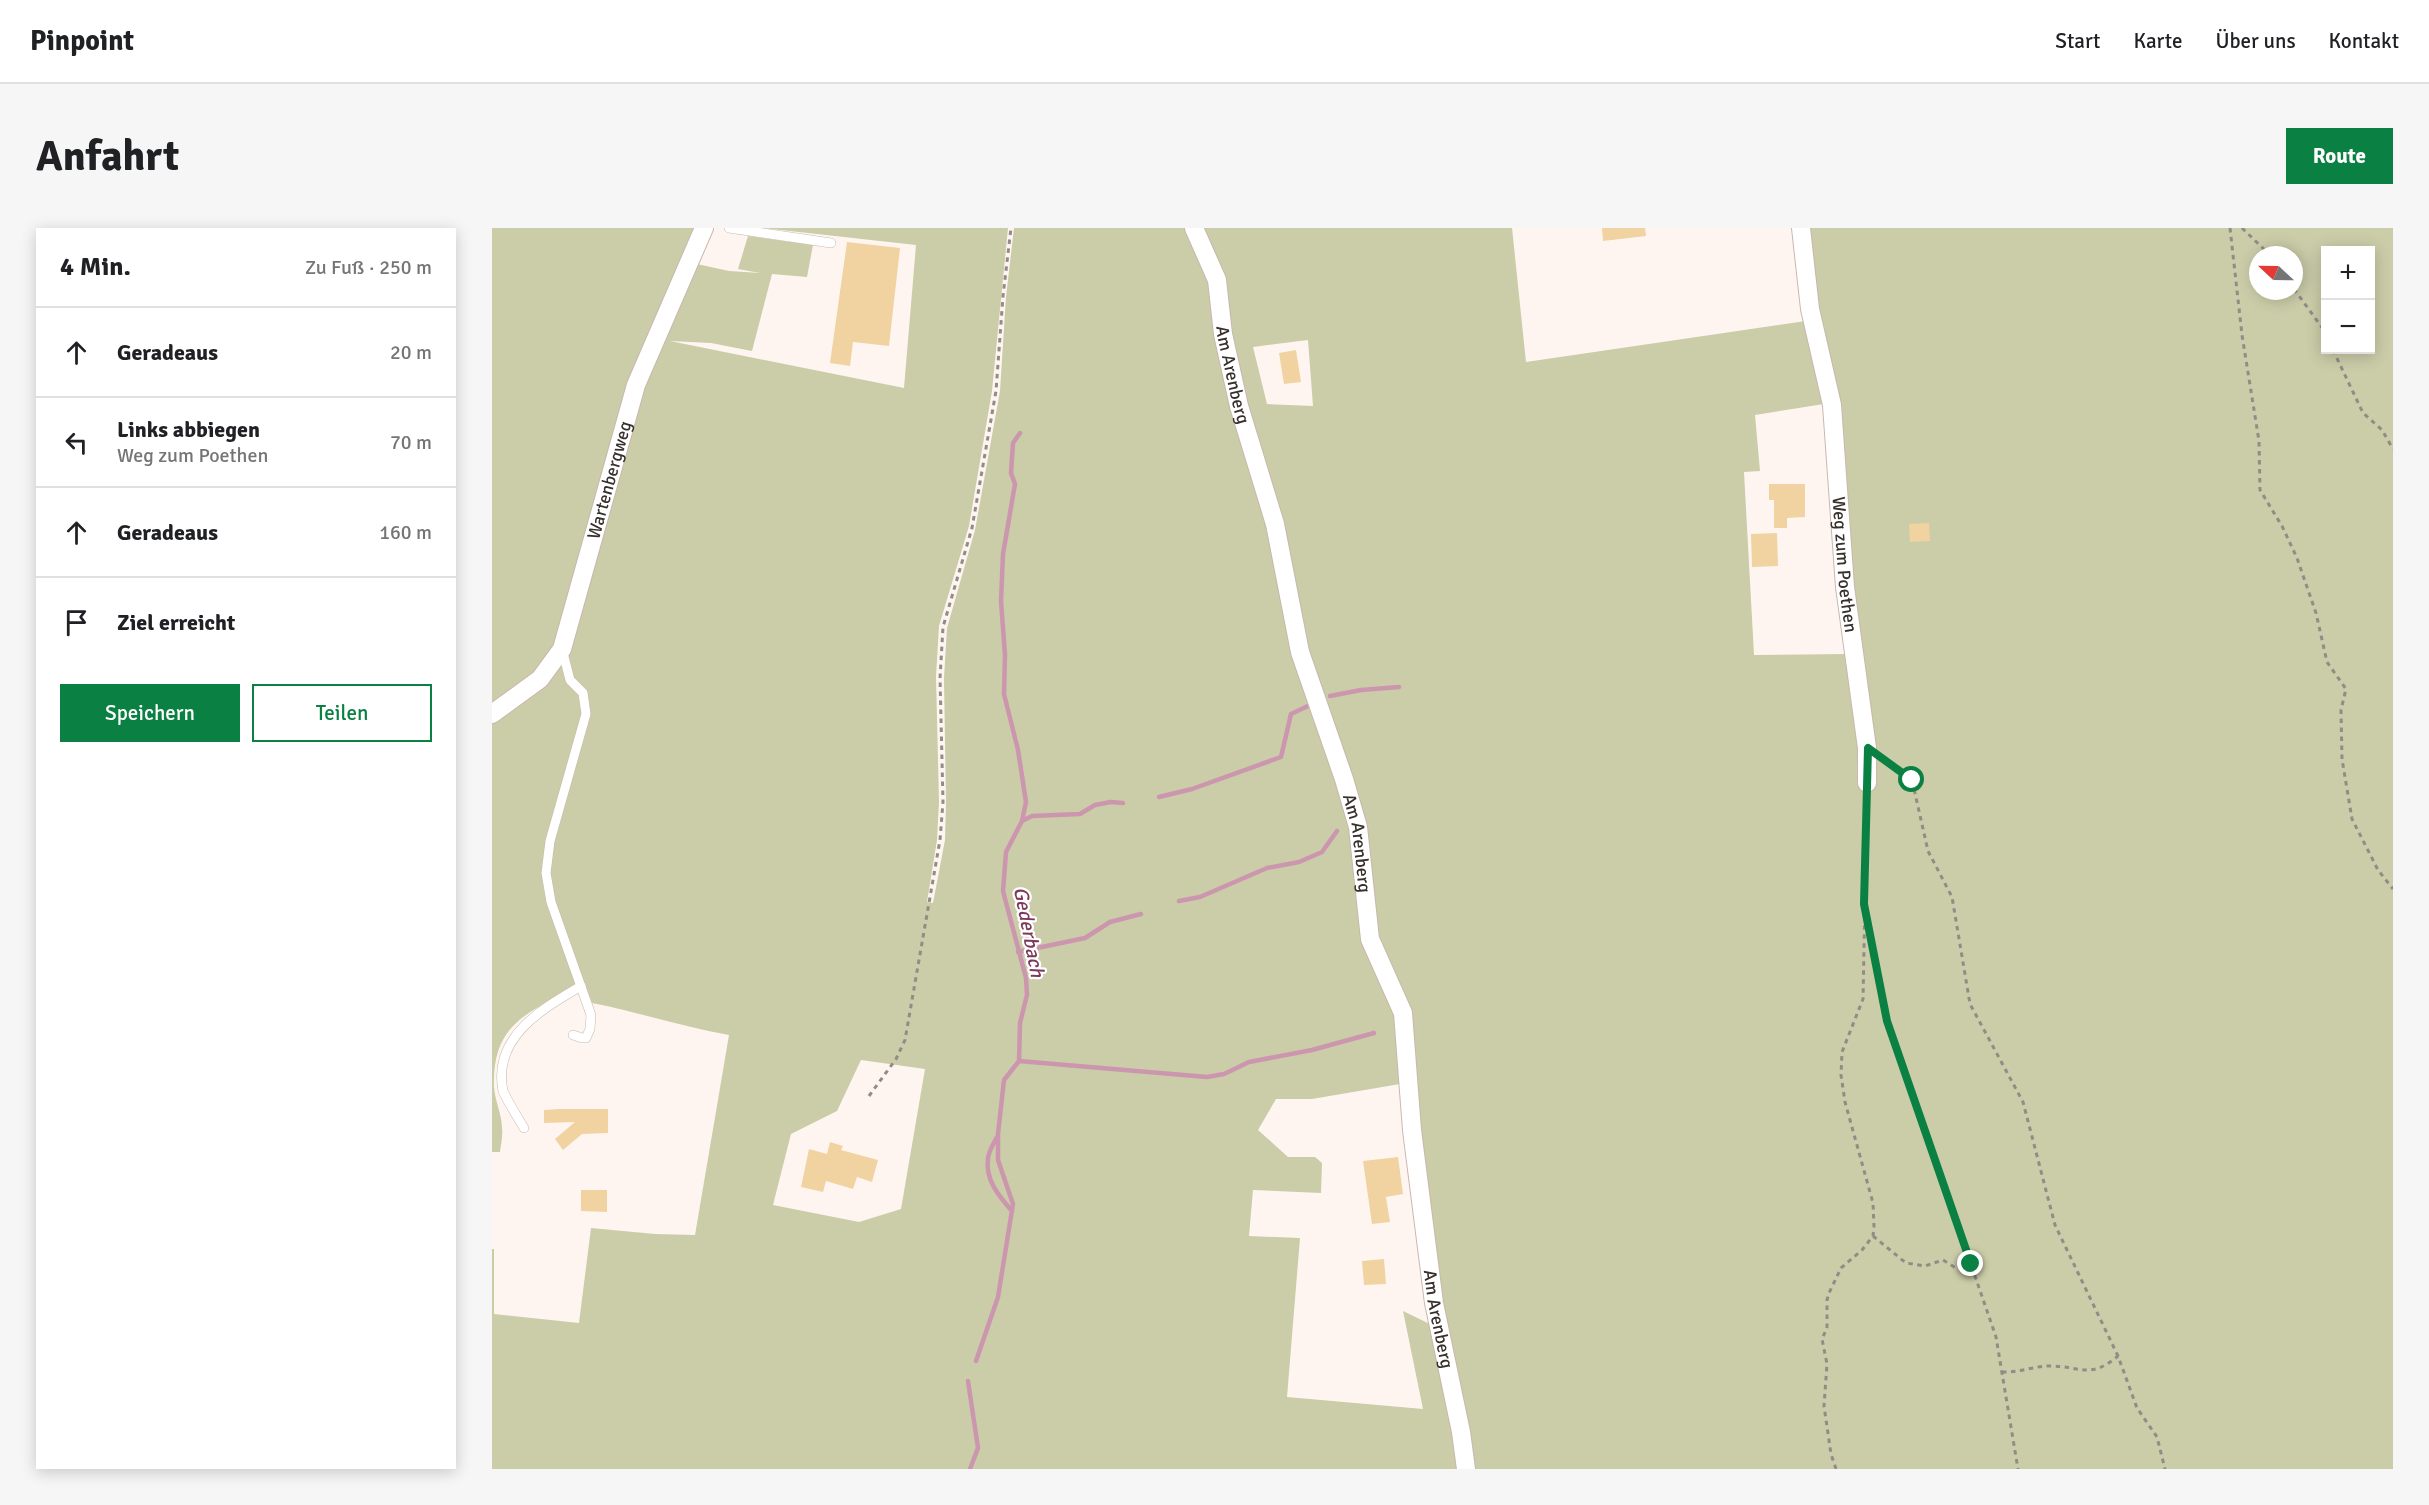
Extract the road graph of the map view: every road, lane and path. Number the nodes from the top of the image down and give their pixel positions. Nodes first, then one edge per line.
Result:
1 (704, 228) edge
2 (729, 228) edge
3 (1011, 228) edge
4 (1194, 228) edge
5 (1801, 228) edge
6 (2230, 228) edge
7 (2242, 228) edge
8 (831, 243) dead end
9 (2261, 246) edge
10 (2302, 300) edge
11 (2321, 327) edge
12 (2335, 354) edge
13 (2393, 449) edge
14 (562, 649) junction
15 (492, 714) edge
16 (1868, 748) junction
17 (1868, 783) joint
18 (2393, 889) edge
19 (1864, 904) junction
20 (581, 986) junction
21 (573, 1035) dead end
22 (869, 1096) dead end
23 (524, 1128) dead end
24 (1873, 1236) junction
25 (1971, 1264) junction
26 (2118, 1356) junction
27 (2002, 1372) junction
28 (1466, 1469) edge
29 (1836, 1469) edge
30 (2018, 1469) edge
31 (2165, 1469) edge

1 - 14 street, Wartenbergweg
2 - 8 lane
3 - 22 path
4 - 28 street, Am Arenberg
5 - 16 street, Weg zum Poethen
6 - 18 path
7 - 9 path
10 - 11 path
12 - 13 path
14 - 15 street, Wartenbergweg
14 - 20 lane
16 - 17 street, Weg zum Poethen
16 - 26 path
17 - 19 path
19 - 24 path
19 - 25 path
20 - 21 lane
20 - 23 lane
24 - 25 path
24 - 29 path
25 - 27 path
26 - 27 path
26 - 31 path
27 - 30 path

